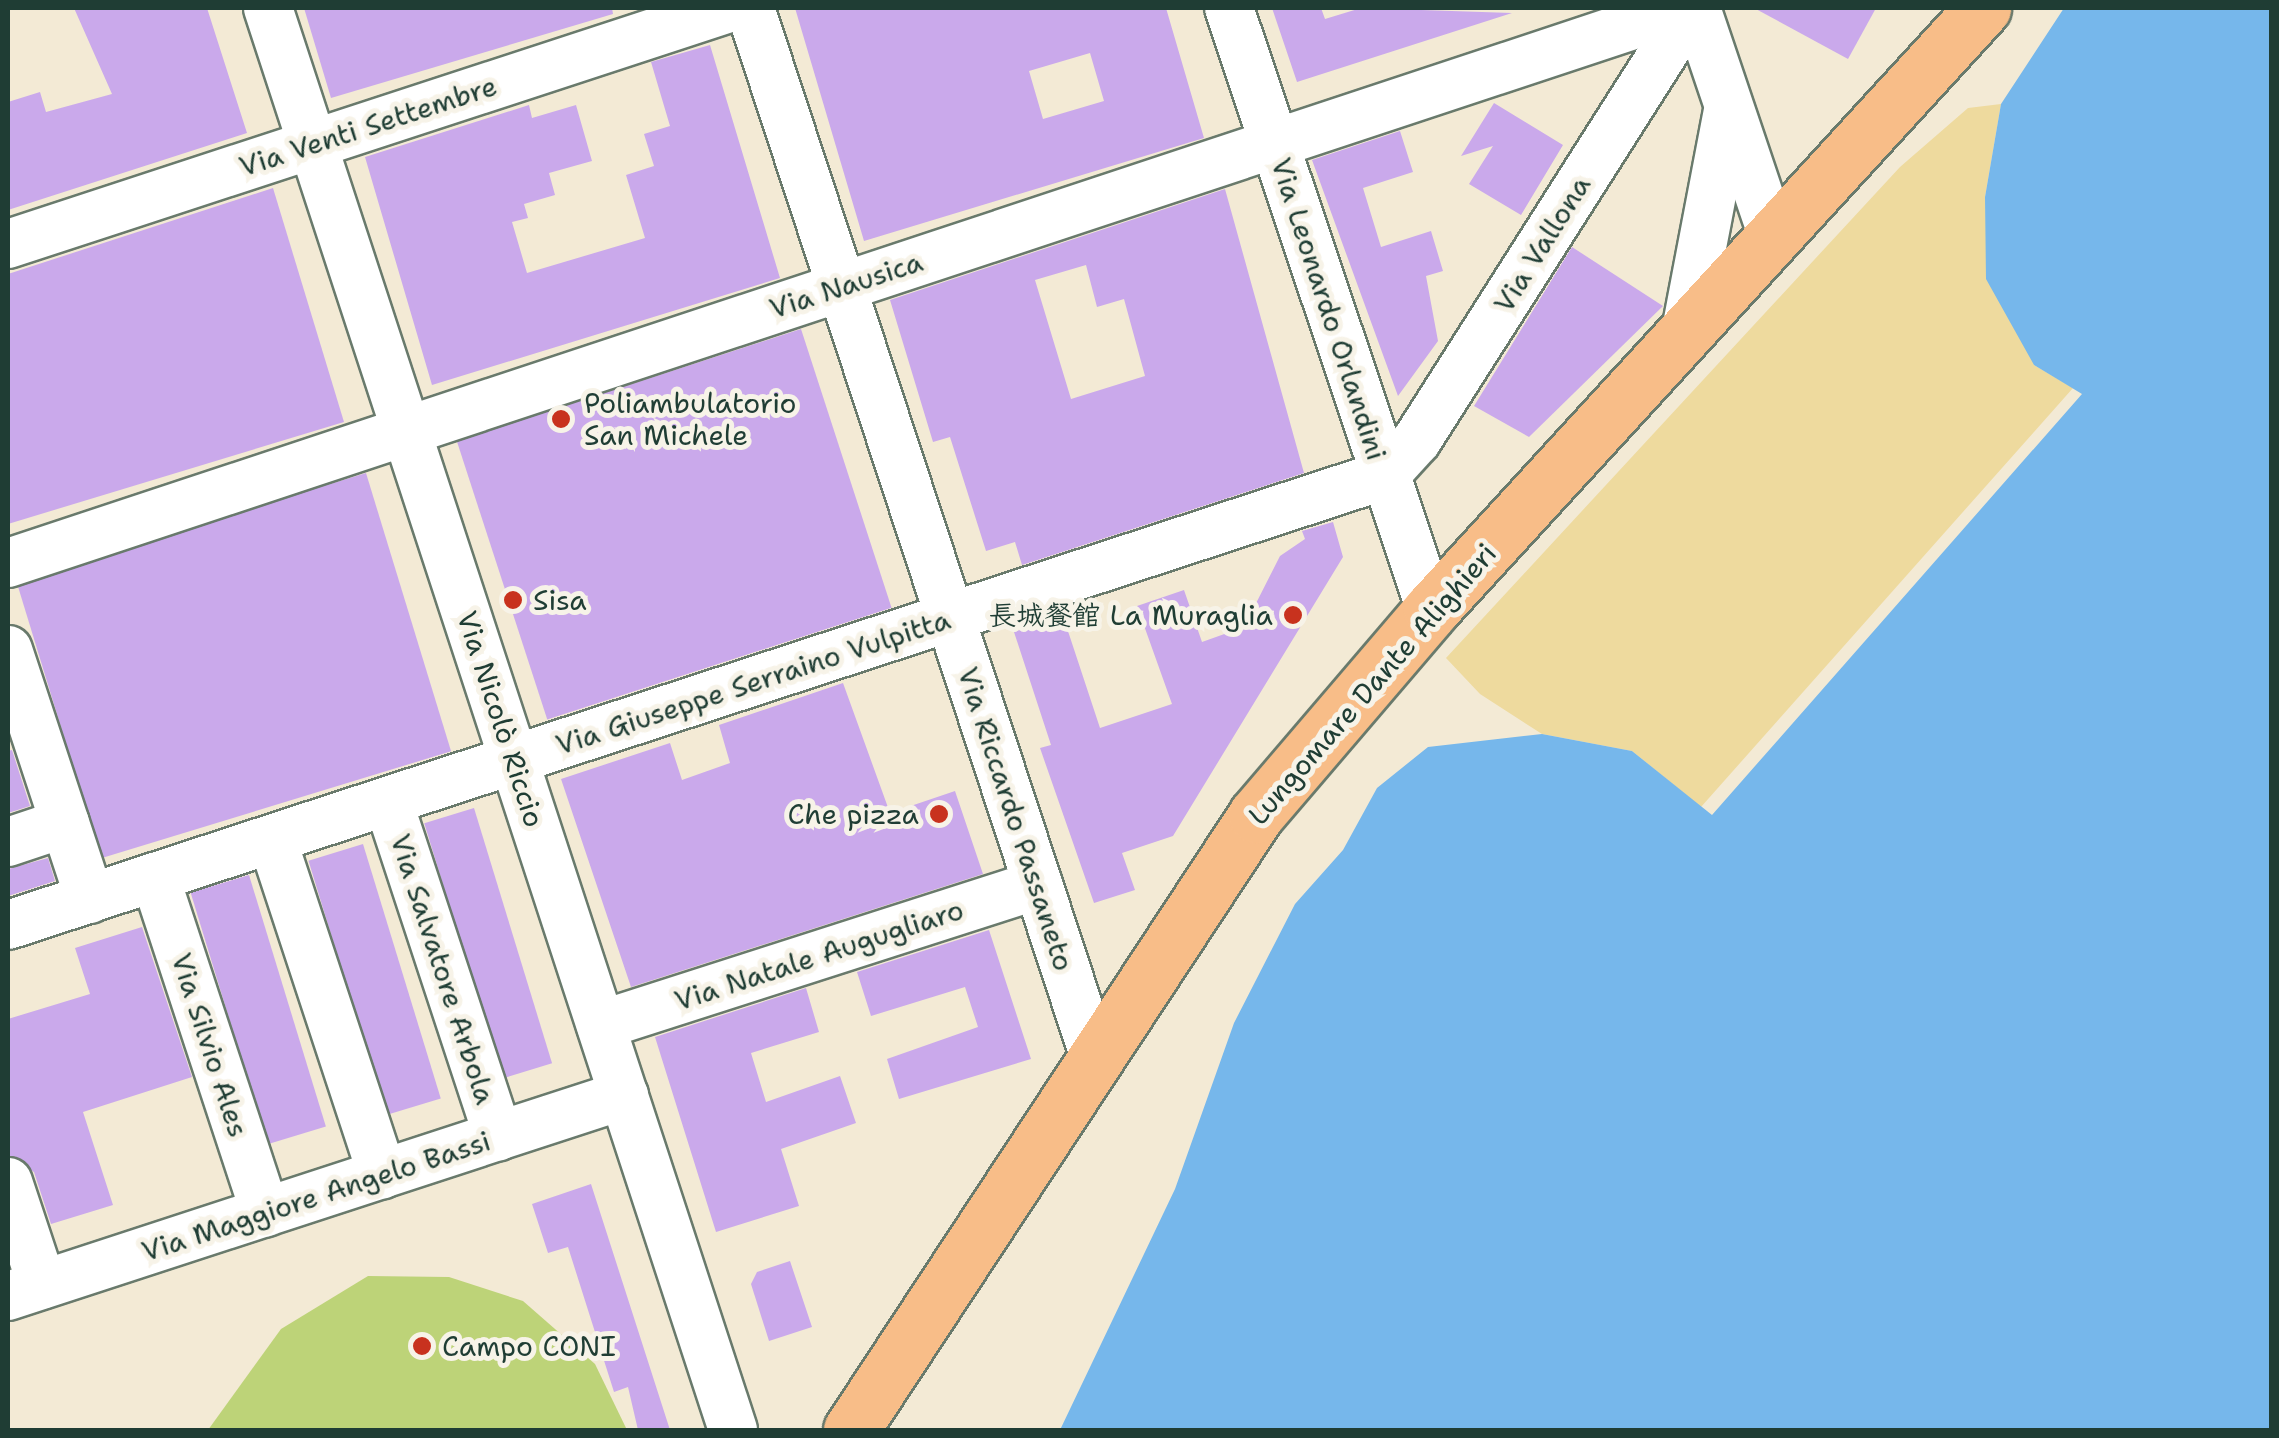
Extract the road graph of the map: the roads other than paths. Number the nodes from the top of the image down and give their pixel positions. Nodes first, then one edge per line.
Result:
1 (268, 8) edge
2 (729, 8) edge
3 (750, 8) edge
4 (1228, 8) edge
5 (1684, 8) edge
6 (1694, 8) edge
7 (1983, 8) edge
8 (1729, 106) junction
9 (1274, 143) junction
10 (312, 144) junction
11 (1774, 240) junction
12 (8, 244) edge
13 (841, 286) junction
14 (1685, 336) junction
15 (406, 431) junction
16 (1385, 475) junction
17 (8, 563) edge
18 (1431, 610) junction
19 (950, 617) junction
20 (8, 650) edge
21 (22, 744) edge
22 (514, 760) junction
23 (388, 801) junction
24 (65, 823) junction
25 (272, 839) junction
26 (8, 842) edge
27 (155, 877) junction
28 (1038, 885) junction
29 (90, 898) junction
30 (8, 925) edge
31 (601, 1025) junction
32 (1096, 1061) junction
33 (624, 1095) junction
34 (498, 1136) junction
35 (382, 1174) junction
36 (8, 1182) edge
37 (265, 1212) junction
38 (25, 1291) edge
39 (733, 1430) edge
40 (851, 1430) edge

1 - 10 street, Via Nicolò Riccio
2 - 10 street, Via Venti Settembre
3 - 13 street, Via Riccardo Passaneto
4 - 9 street, Via Leonardo Orlandini
5 - 9 street, Via Nausica
6 - 8 street
6 - 16 street, Via Vallona
7 - 11 main road, Lungomare Dante Alighieri
8 - 11 street
8 - 14 street
9 - 13 street, Via Nausica
9 - 16 street, Via Leonardo Orlandini
10 - 12 street, Via Venti Settembre
10 - 15 street, Via Nicolò Riccio
11 - 14 main road, Lungomare Dante Alighieri
13 - 15 street, Via Nausica
13 - 19 street, Via Riccardo Passaneto
14 - 18 main road, Lungomare Dante Alighieri
15 - 17 street, Via Nausica
15 - 22 street, Via Nicolò Riccio
16 - 18 street, Via Leonardo Orlandini
16 - 19 street, Via Giuseppe Serraino Vulpitta
18 - 32 main road, Lungomare Dante Alighieri
19 - 22 street, Via Giuseppe Serraino Vulpitta
19 - 28 street, Via Riccardo Passaneto
20 - 21 street
21 - 24 street
22 - 23 street, Via Giuseppe Serraino Vulpitta
22 - 31 street, Via Nicolò Riccio
23 - 25 street, Via Giuseppe Serraino Vulpitta
23 - 34 street, Via Salvatore Arbola
24 - 26 street
24 - 29 street
25 - 27 street, Via Giuseppe Serraino Vulpitta
25 - 35 street
27 - 29 street, Via Giuseppe Serraino Vulpitta
27 - 37 street, Via Silvio Ales
28 - 31 street, Via Natale Augugliaro
28 - 32 street, Via Riccardo Passaneto
29 - 30 street, Via Giuseppe Serraino Vulpitta
31 - 33 street, Via Nicolò Riccio
32 - 40 main road, Lungomare Dante Alighieri
33 - 34 street, Via Maggiore Angelo Bassi
33 - 39 street, Via Nicolò Riccio
34 - 35 street, Via Maggiore Angelo Bassi
35 - 37 street, Via Maggiore Angelo Bassi
36 - 38 street
37 - 38 street, Via Maggiore Angelo Bassi

